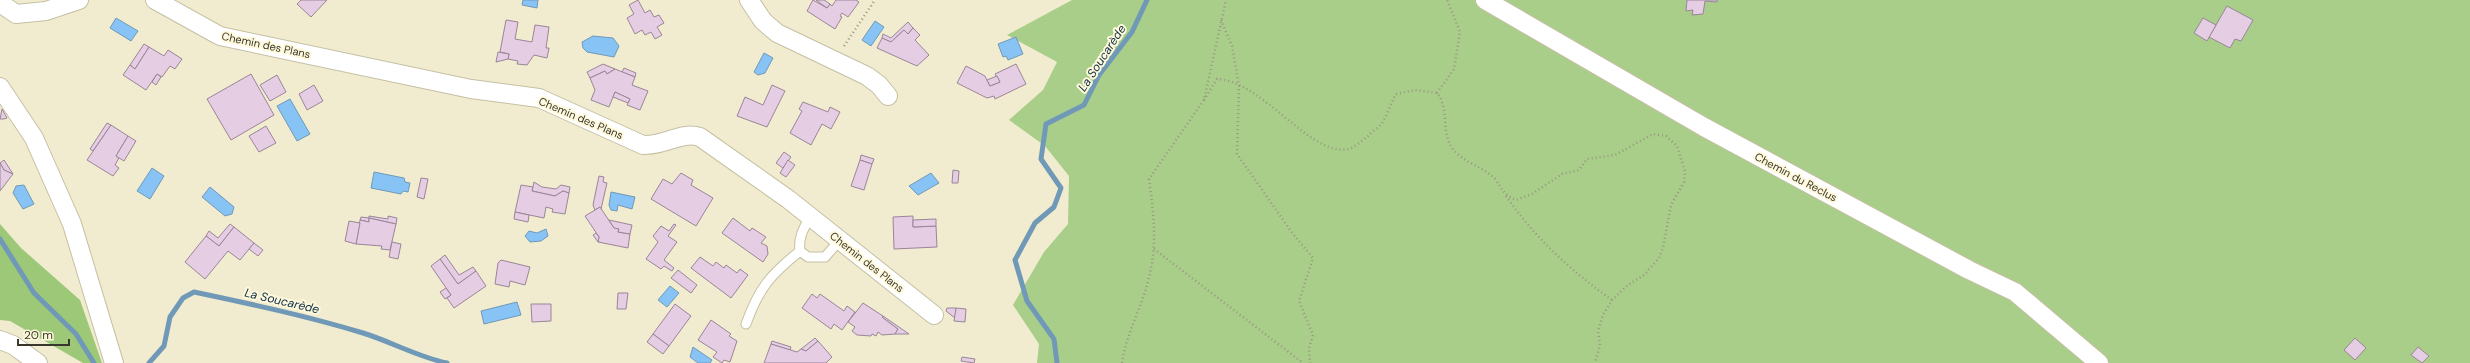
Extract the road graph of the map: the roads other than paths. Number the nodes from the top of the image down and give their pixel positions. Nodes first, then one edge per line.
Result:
1 (79, 0) edge
2 (155, 0) edge
3 (749, 0) edge
4 (1485, 0) edge
5 (0, 3) edge
6 (0, 87) edge
7 (888, 96) dead end
8 (810, 217) junction
9 (840, 240) junction
10 (800, 251) junction
11 (934, 315) dead end
12 (746, 324) dead end
13 (0, 340) edge
14 (38, 363) edge
15 (114, 363) edge
16 (2099, 363) edge

1 - 5 street
2 - 8 street, Chemin des Plans
3 - 7 street
4 - 16 street, Chemin du Reclus
6 - 15 street
8 - 9 street, Chemin des Plans
8 - 10 lane
9 - 10 lane
9 - 11 street, Chemin des Plans
10 - 12 lane
13 - 14 street

